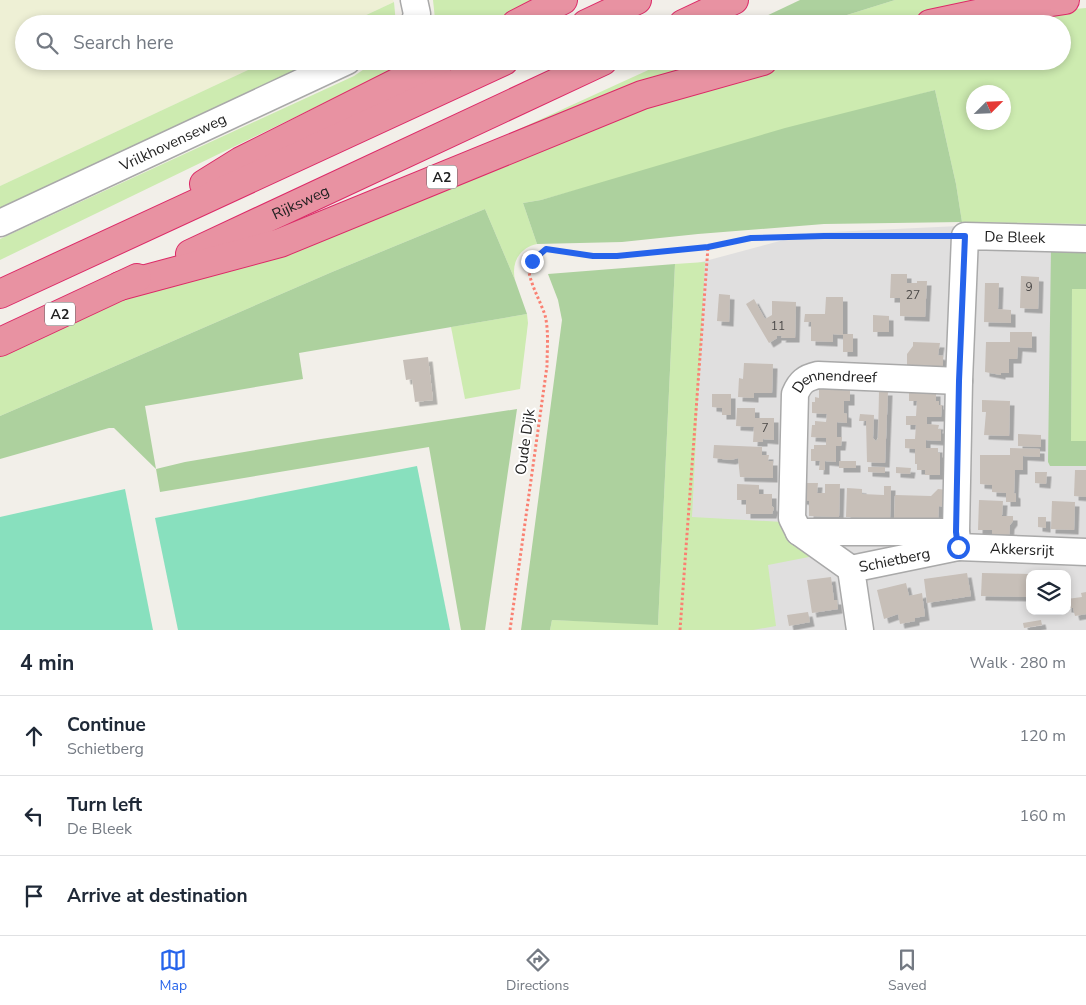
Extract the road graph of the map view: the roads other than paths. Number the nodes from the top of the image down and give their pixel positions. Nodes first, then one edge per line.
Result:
1 (414, 0) edge
2 (563, 0) edge
3 (637, 0) edge
4 (734, 0) edge
5 (1065, 0) edge
6 (417, 15) edge
7 (534, 15) edge
8 (605, 15) edge
9 (702, 15) edge
10 (972, 15) edge
11 (328, 70) edge
12 (422, 70) edge
13 (485, 70) edge
14 (584, 70) edge
15 (731, 70) edge
16 (0, 223) edge
17 (1086, 239) edge
18 (100, 248) junction
19 (120, 286) junction
20 (0, 294) edge
21 (0, 342) edge
22 (959, 381) junction
23 (799, 532) junction
24 (957, 539) junction
25 (1086, 552) edge
26 (851, 569) junction
27 (860, 630) edge

1 - 6 street
2 - 7 highway
3 - 8 highway
4 - 9 highway
5 - 10 highway
11 - 16 street, Vrilkhovenseweg
12 - 18 highway
13 - 18 highway
14 - 19 highway, Rijksweg / A2
15 - 19 highway, A2
17 - 22 street, De Bleek
18 - 20 highway
19 - 21 highway, Rijksweg / A2
22 - 23 street, Dennendreef
22 - 24 street
23 - 24 street
23 - 26 street
24 - 25 street, Akkersrijt
24 - 26 street, Schietberg
26 - 27 street, Schietberg

